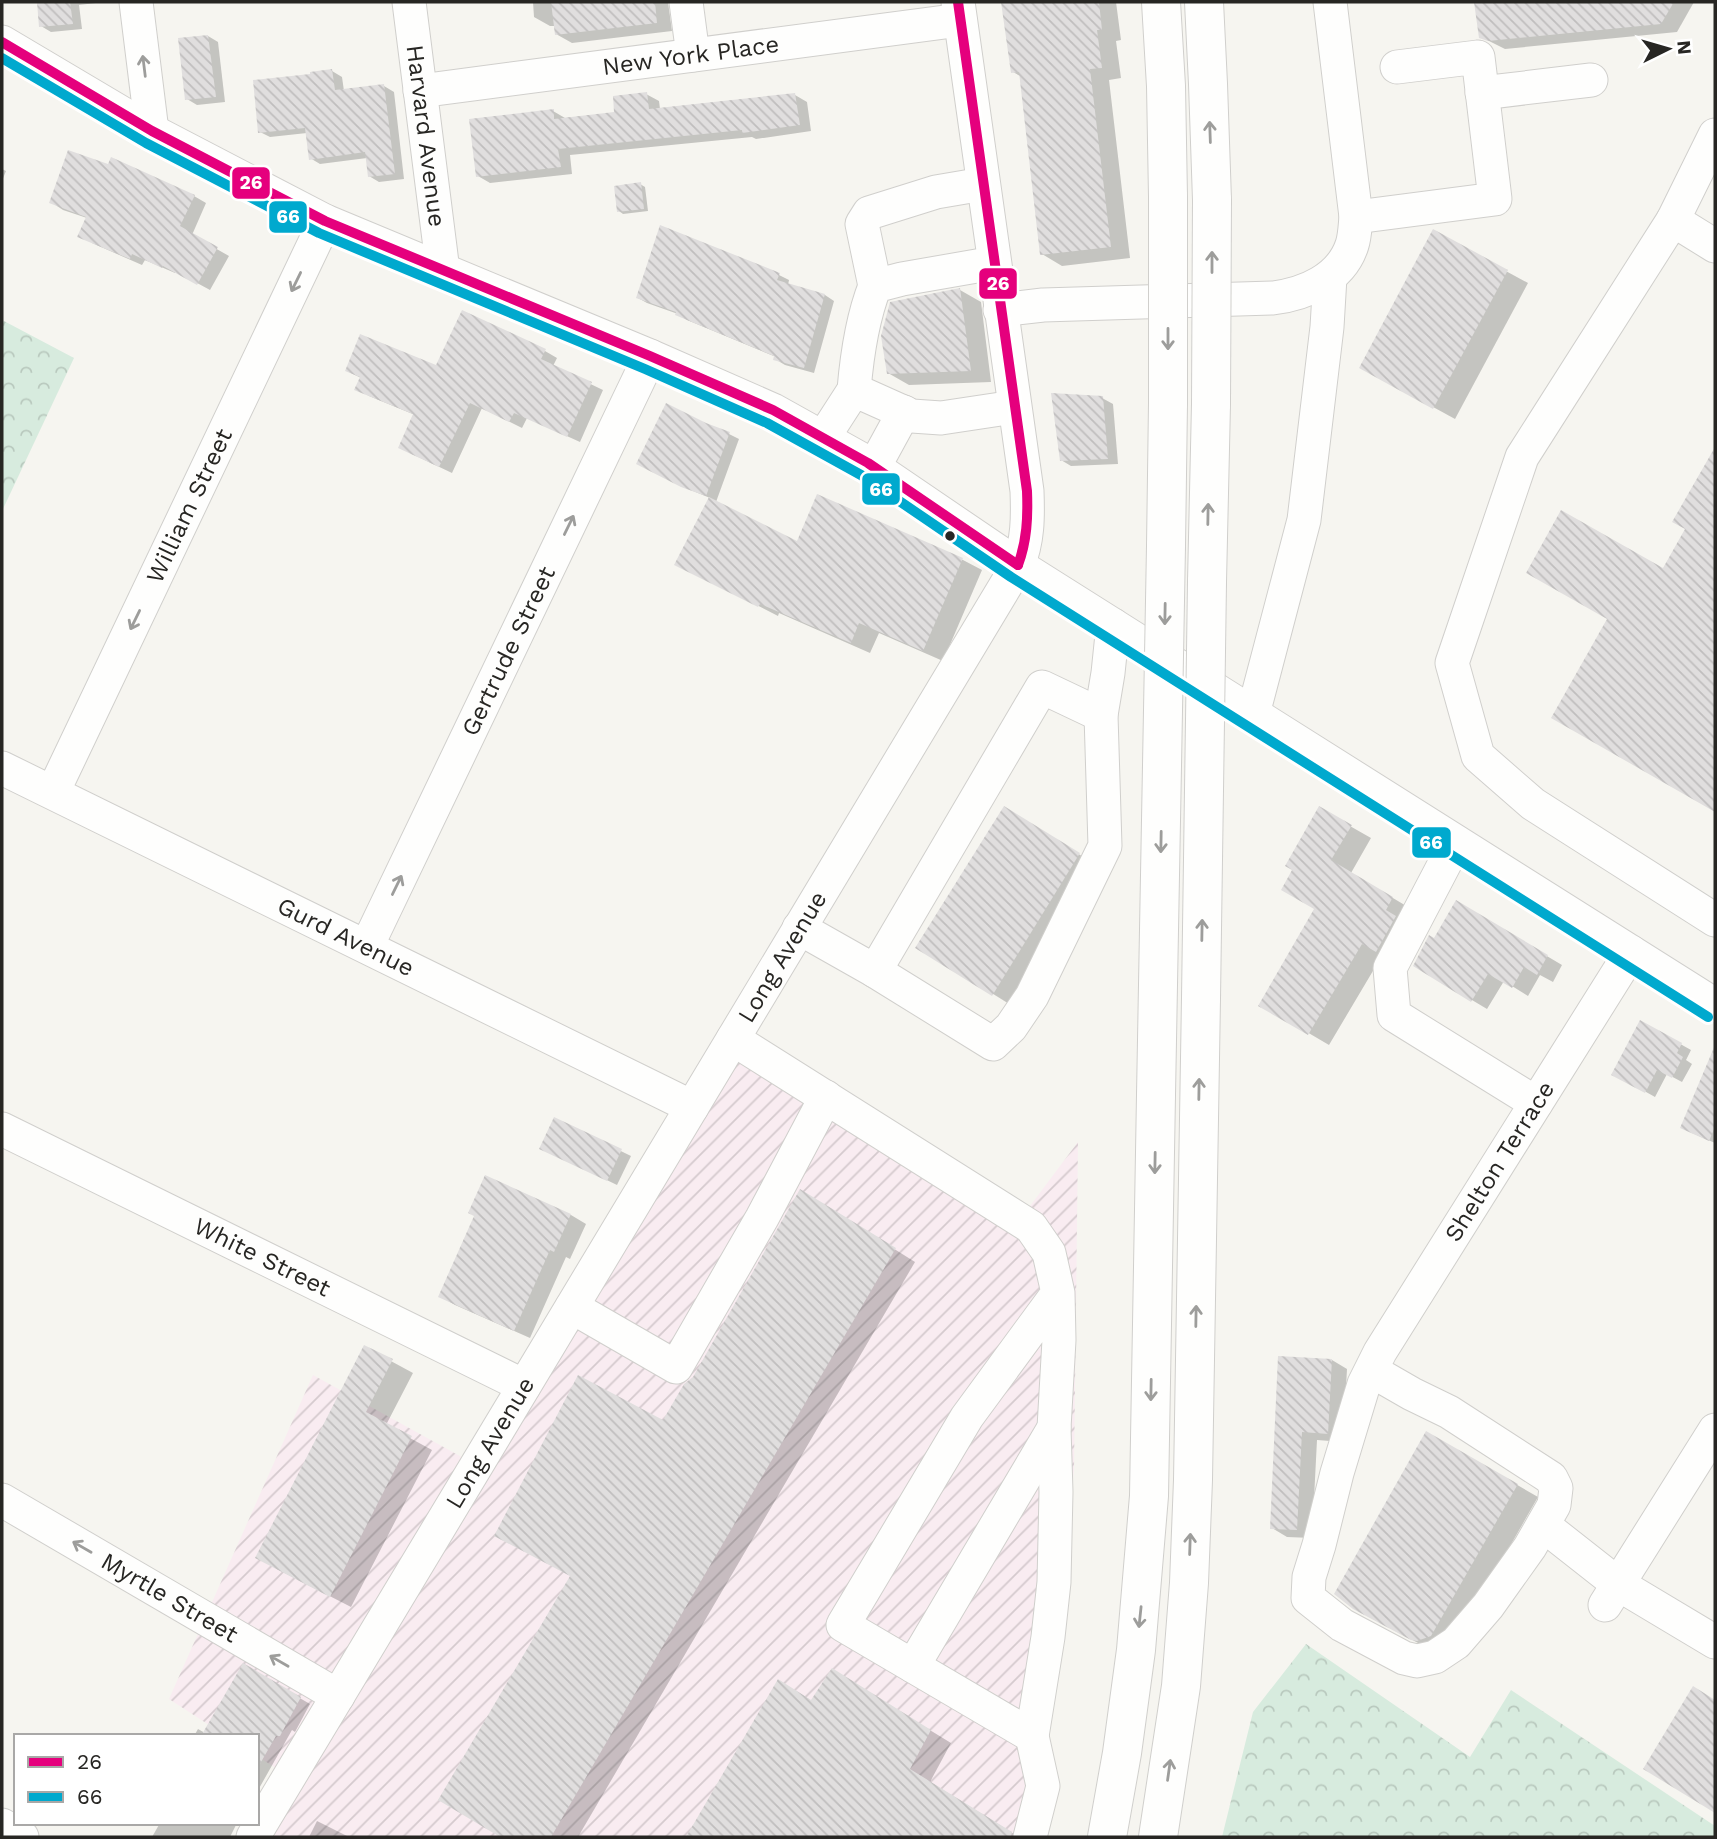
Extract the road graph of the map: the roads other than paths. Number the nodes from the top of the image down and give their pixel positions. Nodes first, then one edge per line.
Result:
1 (136, 2) edge
2 (409, 2) edge
3 (686, 2) edge
4 (1161, 2) edge
5 (1204, 2) edge
6 (1330, 2) edge
7 (959, 11) edge
8 (2, 42) edge
9 (693, 55) junction
10 (1397, 66) dead end
11 (1591, 80) dead end
12 (420, 91) junction
13 (1482, 93) junction
14 (152, 131) junction
15 (1715, 135) edge
16 (983, 184) junction
17 (1356, 217) junction
18 (1673, 219) junction
19 (325, 221) junction
20 (1715, 246) edge
21 (994, 263) junction
22 (443, 271) junction
23 (1329, 277) junction
24 (875, 286) junction
25 (1000, 310) junction
26 (650, 356) junction
27 (854, 390) junction
28 (1014, 407) junction
29 (904, 412) junction
30 (823, 438) junction
31 (874, 467) junction
32 (1018, 565) junction
33 (1113, 625) junction
34 (1253, 714) junction
35 (1101, 715) junction
36 (2, 768) edge
37 (52, 792) junction
38 (1456, 842) junction
39 (1715, 920) edge
40 (799, 928) junction
41 (367, 946) junction
42 (1631, 952) junction
43 (875, 971) junction
44 (1715, 1005) edge
45 (733, 1039) junction
46 (826, 1097) junction
47 (1536, 1103) junction
48 (692, 1107) junction
49 (2, 1129) edge
50 (1058, 1293) junction
51 (572, 1307) junction
52 (1372, 1371) junction
53 (524, 1386) junction
54 (1054, 1429) junction
55 (1715, 1430) edge
56 (2, 1500) edge
57 (1543, 1525) junction
58 (1611, 1595) junction
59 (1715, 1642) edge
60 (912, 1666) junction
61 (338, 1696) junction
62 (1032, 1736) junction
63 (2, 1825) edge
64 (22, 1837) edge
65 (253, 1837) edge
66 (1030, 1837) edge
67 (1107, 1837) edge
68 (1158, 1837) edge

14 -> 1 street
2 - 12 street, Harvard Avenue
3 - 9 street
4 -> 67 highway, bridge
68 -> 5 highway, bridge
6 - 17 street
7 - 9 street, New York Place
7 - 16 street, Long Avenue
8 - 14 street
9 - 12 street, New York Place
10 - 13 street
11 - 13 street
12 - 22 street, Harvard Avenue
13 - 17 street
14 - 19 street
15 - 18 street
16 - 21 street, Long Avenue
16 - 24 street
17 - 23 street
18 - 20 street
18 - 39 street
19 - 22 street
19 -> 37 street, William Street
21 - 24 street
21 - 25 street, Long Avenue
22 - 26 street
23 - 25 street
23 - 34 street
24 - 27 street
25 - 28 street, Long Avenue
26 - 30 street
41 -> 26 street, Gertrude Street
27 - 29 street
27 - 30 street
28 - 29 street
28 - 32 street, Long Avenue
29 - 31 street
30 - 31 street
31 - 32 street
32 - 33 street
32 - 40 street, Long Avenue
33 - 34 street
33 - 35 street
34 - 38 street
35 - 43 street
35 - 43 street
36 - 37 street, Gurd Avenue
37 - 41 street, Gurd Avenue
38 - 42 street
38 - 47 street
40 - 43 street
40 - 45 street, Long Avenue
41 - 48 street, Gurd Avenue
42 - 44 street
42 - 47 street, Shelton Terrace
45 - 46 street
45 - 48 street, Long Avenue
46 - 50 street
46 - 51 street
47 - 52 street, Shelton Terrace
48 - 51 street, Long Avenue
49 - 53 street, White Street
50 - 54 street
50 - 60 street
51 - 53 street, Long Avenue
52 - 57 street
52 - 57 street, Shelton Terrace
53 - 61 street, Long Avenue
54 - 60 street
54 - 62 street
55 - 58 street
61 -> 56 street, Myrtle Street
57 - 58 street
58 - 59 street
60 - 62 street
61 - 65 street, Long Avenue
62 - 66 street
63 - 64 street

